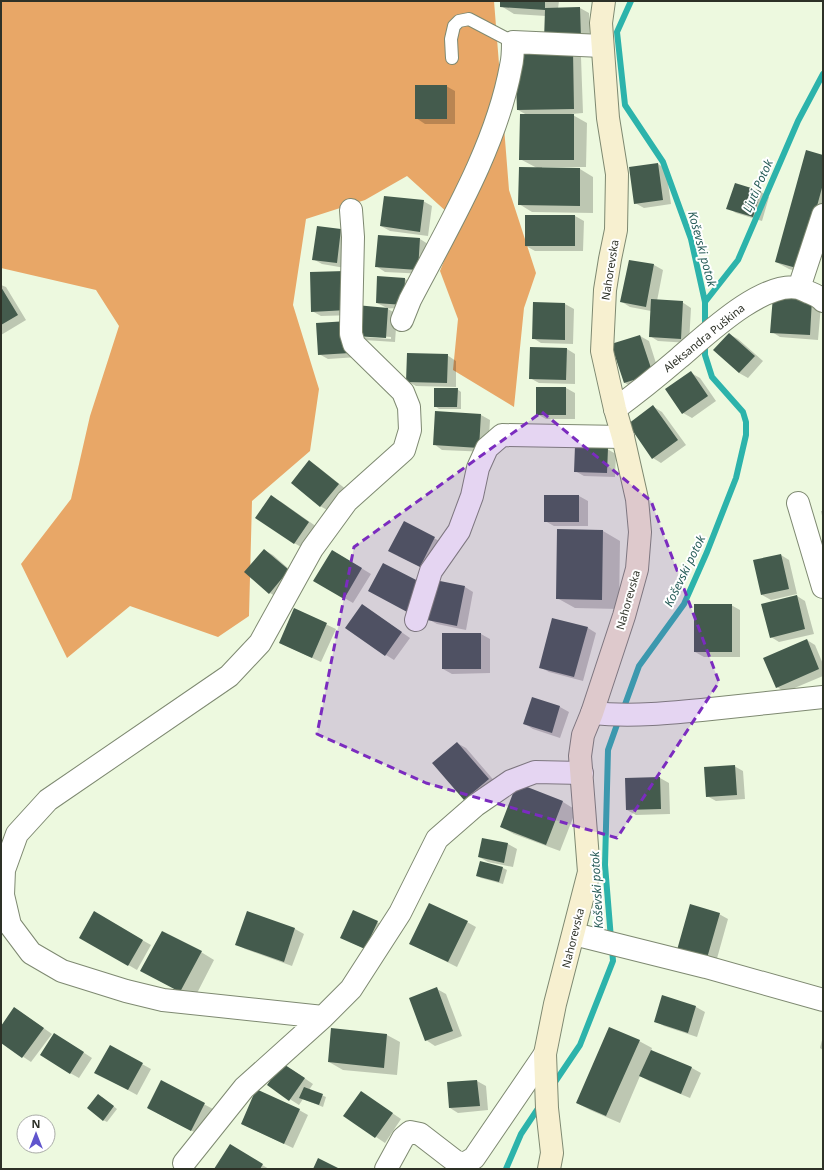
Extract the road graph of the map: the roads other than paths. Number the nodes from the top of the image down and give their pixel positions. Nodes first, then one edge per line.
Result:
1 (604, 1) edge
2 (513, 42) junction
3 (602, 46) junction
4 (452, 58) dead end
5 (352, 210) dead end
6 (823, 215) edge
7 (799, 288) junction
8 (823, 301) edge
9 (402, 320) dead end
10 (615, 409) junction
11 (623, 437) junction
12 (798, 503) dead end
13 (823, 587) edge
14 (416, 620) dead end
15 (823, 697) edge
16 (599, 713) junction
17 (582, 773) junction
18 (574, 934) junction
19 (823, 1000) edge
20 (323, 1017) junction
21 (545, 1059) junction
22 (550, 1161) edge
23 (184, 1163) dead end
24 (386, 1169) edge

1 - 3 street, Nahorevska
2 - 3 street
2 - 4 lane
2 - 9 street
3 - 10 street, Nahorevska
5 - 20 street
6 - 7 street
7 - 8 street, Aleksandra Puškina
7 - 10 street, Aleksandra Puškina
10 - 11 street, Nahorevska
11 - 14 street
11 - 16 street, Nahorevska
12 - 13 street
15 - 16 street
16 - 17 street, Nahorevska
17 - 18 street, Nahorevska
17 - 20 street
18 - 19 street
18 - 21 street, Nahorevska
20 - 23 street
21 - 22 street, Nahorevska
21 - 24 street

